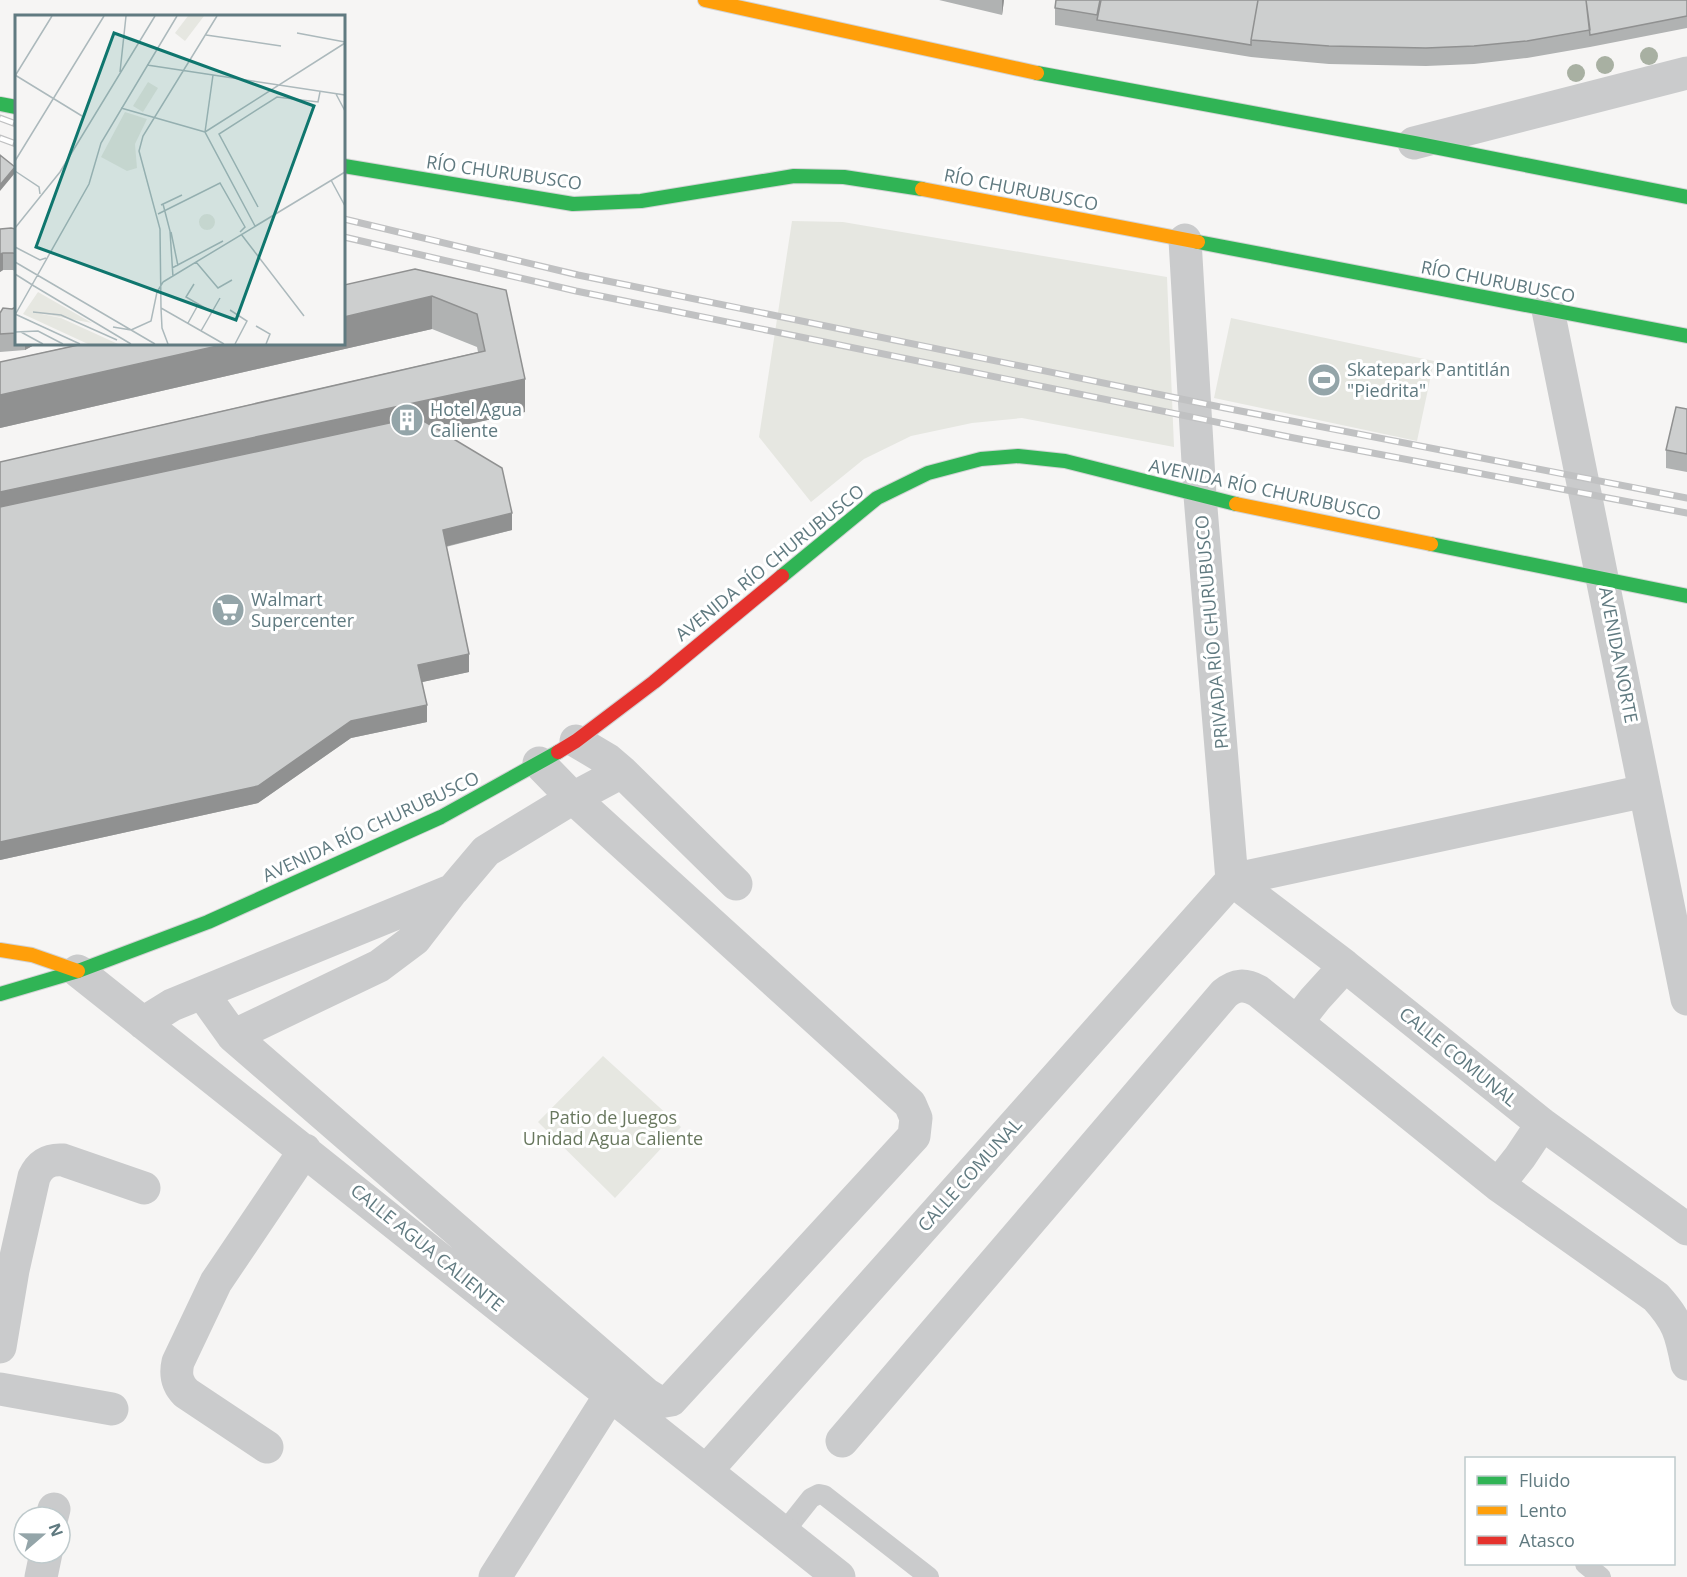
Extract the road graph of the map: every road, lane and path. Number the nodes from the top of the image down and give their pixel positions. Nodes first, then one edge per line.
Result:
1 (705, 0) edge
2 (1687, 73) edge
3 (0, 104) edge
4 (15, 107) edge
5 (1414, 143) junction
6 (345, 166) edge
7 (1687, 197) edge
8 (1185, 240) junction
9 (1548, 310) junction
10 (1687, 336) edge
11 (1200, 496) junction
12 (1602, 579) junction
13 (1687, 596) edge
14 (576, 741) junction
15 (539, 763) junction
16 (622, 772) junction
17 (1645, 791) junction
18 (573, 798) junction
19 (1232, 880) junction
20 (736, 884) dead end
21 (453, 890) junction
22 (0, 950) edge
23 (1345, 966) junction
24 (78, 971) junction
25 (0, 994) edge
26 (203, 994) junction
27 (1687, 999) edge
28 (1297, 1022) junction
29 (143, 1023) junction
30 (232, 1036) junction
31 (1542, 1124) junction
32 (304, 1150) junction
33 (1498, 1185) junction
34 (144, 1188) dead end
35 (1687, 1229) edge
36 (6, 1269) edge
37 (0, 1347) edge
38 (1687, 1364) edge
39 (0, 1389) edge
40 (611, 1394) junction
41 (112, 1409) dead end
42 (842, 1441) dead end
43 (267, 1447) dead end
44 (707, 1470) junction
45 (784, 1532) junction
46 (1587, 1565) edge
47 (495, 1577) edge
48 (839, 1577) edge
49 (929, 1577) edge
50 (1601, 1577) edge

1 - 5 main road
2 - 5 street
3 - 4 main road
5 - 7 main road
6 - 8 main road, RÍO CHURUBUSCO
8 - 9 main road, RÍO CHURUBUSCO
8 - 11 street, PRIVADA RÍO CHURUBUSCO
9 - 10 main road, RÍO CHURUBUSCO
9 - 12 street, AVENIDA NORTE
11 - 12 main road, AVENIDA RÍO CHURUBUSCO
11 - 14 main road, AVENIDA RÍO CHURUBUSCO
11 - 19 street, PRIVADA RÍO CHURUBUSCO
12 - 13 main road, AVENIDA RÍO CHURUBUSCO
12 - 17 street, AVENIDA NORTE
14 - 15 main road, AVENIDA RÍO CHURUBUSCO
14 - 16 street
15 - 18 street
15 - 24 main road, AVENIDA RÍO CHURUBUSCO
16 - 18 street
16 - 20 street
17 - 19 street
17 - 27 street, AVENIDA NORTE
18 - 21 street
18 - 30 street
19 - 23 street, CALLE COMUNAL
19 - 44 street, CALLE COMUNAL
21 - 26 street
21 - 30 street
22 - 24 main road
23 - 28 street
23 - 31 street, CALLE COMUNAL
24 - 25 main road
24 - 29 street, CALLE AGUA CALIENTE
26 - 29 street
26 - 30 street
28 - 33 street
28 - 42 street
29 - 32 street, CALLE AGUA CALIENTE
31 - 33 street
31 - 35 street, CALLE COMUNAL
32 - 40 street, CALLE AGUA CALIENTE
32 - 43 street
33 - 38 street
34 - 36 street
36 - 37 street
39 - 41 street
40 - 44 street, CALLE AGUA CALIENTE
40 - 47 street
44 - 45 street, CALLE AGUA CALIENTE
45 - 48 street, CALLE AGUA CALIENTE
45 - 49 lane
46 - 50 lane

